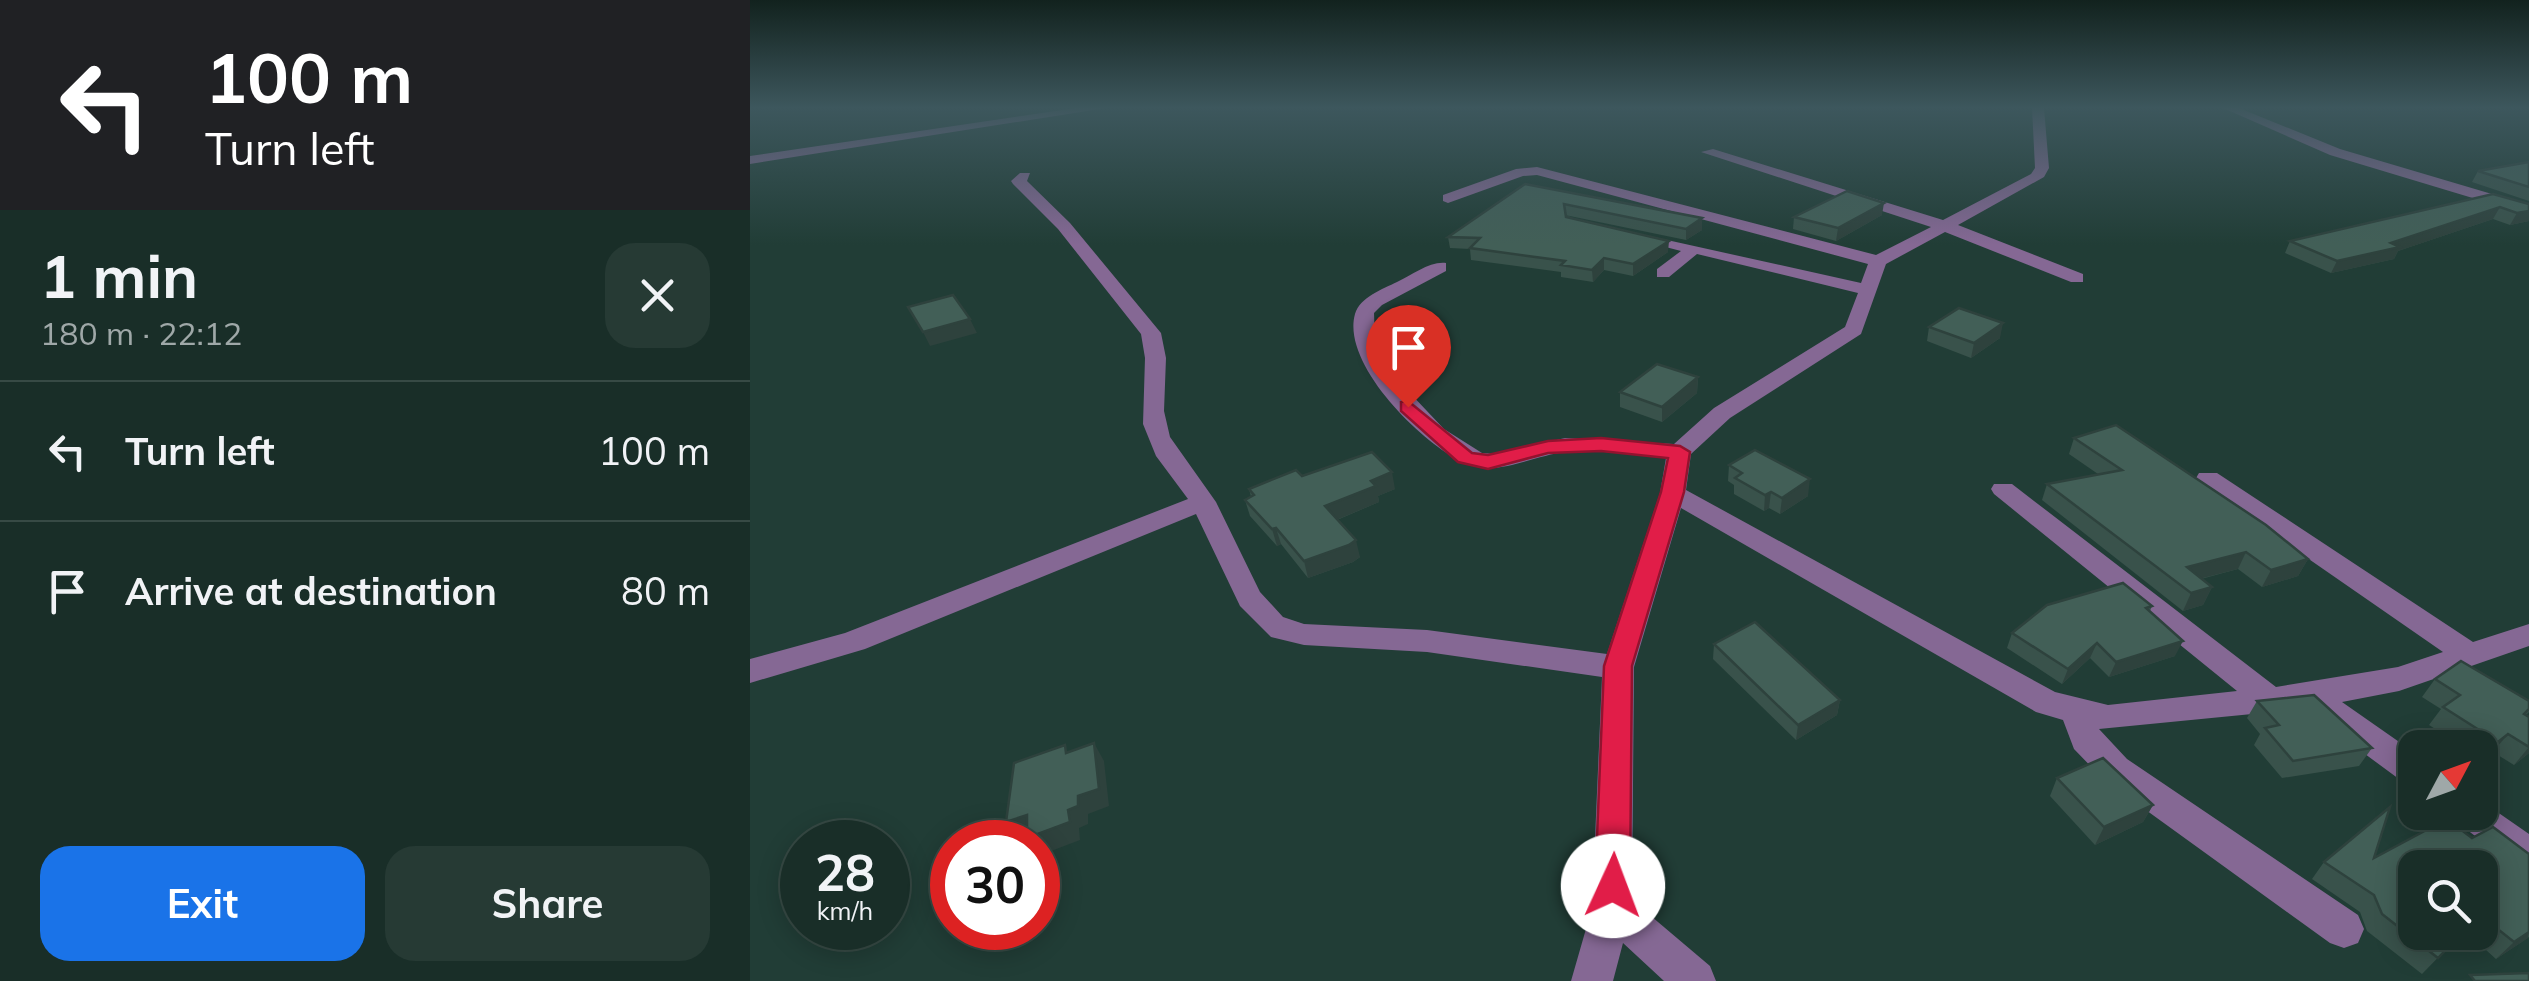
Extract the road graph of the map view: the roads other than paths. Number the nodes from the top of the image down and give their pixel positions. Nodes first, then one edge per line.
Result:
1 (786, 154) edge
2 (1714, 154) edge
3 (2041, 154) edge
4 (2340, 154) edge
5 (750, 160) edge
6 (1024, 176) dead end
7 (2490, 197) junction
8 (1448, 198) dead end
9 (2453, 206) edge
10 (2529, 210) edge
11 (1946, 226) junction
12 (1626, 232) edge
13 (1695, 248) junction
14 (1878, 262) junction
15 (1440, 267) dead end
16 (1663, 273) dead end
17 (2076, 278) dead end
18 (1868, 290) junction
19 (1680, 452) junction
20 (2208, 478) dead end
21 (2003, 489) dead end
22 (1673, 492) junction
23 (1202, 502) junction
24 (2529, 635) edge
25 (2469, 655) junction
26 (1618, 666) junction
27 (750, 671) edge
28 (2310, 696) junction
29 (2270, 700) junction
30 (2076, 710) junction
31 (2398, 760) edge
32 (2496, 830) edge
33 (2529, 854) edge
34 (1612, 908) junction
35 (2344, 929) dead end
36 (1592, 981) edge
37 (1696, 981) edge

1 - 5 street
2 - 11 street
3 - 11 street
4 - 7 street
6 - 23 street
7 - 9 street
7 - 10 street
8 - 14 street
11 - 14 street
11 - 17 street
12 - 13 street
13 - 16 street
13 - 18 street
14 - 18 street
15 - 19 street
18 - 19 street
19 - 22 street
20 - 25 street
21 - 29 street
22 - 26 street
22 - 30 street
23 - 26 street
23 - 27 street
24 - 25 street
25 - 28 street
26 - 34 street
28 - 29 street
28 - 31 street
29 - 30 street
30 - 35 street
32 - 33 street
34 - 36 street
34 - 37 street

